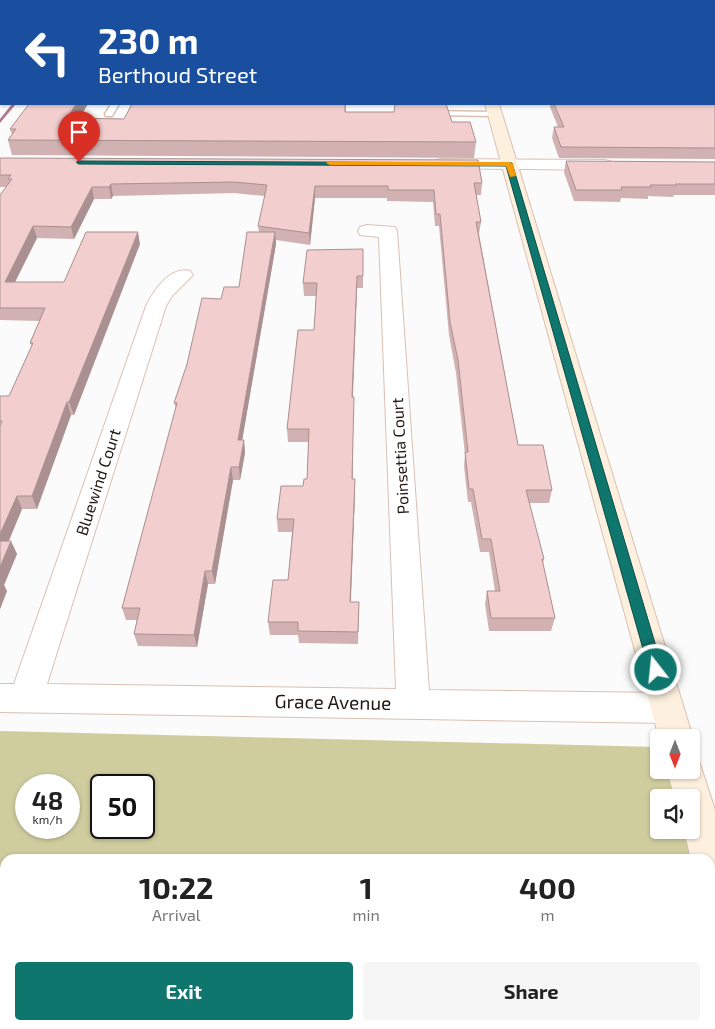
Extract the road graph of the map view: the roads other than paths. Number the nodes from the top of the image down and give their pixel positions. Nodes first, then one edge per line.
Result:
1 (114, 105) edge
2 (493, 109) edge
3 (357, 110) edge
4 (369, 113) edge
5 (416, 113) edge
6 (109, 114) dead end
7 (430, 164) edge
8 (509, 164) junction
9 (617, 165) edge
10 (367, 231) dead end
11 (183, 274) dead end
12 (13, 698) edge
13 (413, 704) junction
14 (671, 722) edge
15 (688, 779) edge
16 (709, 854) edge

1 - 6 lane
2 - 5 lane
2 - 8 main road
3 - 4 lane
7 - 8 street
8 - 9 street
8 - 14 main road
10 - 13 street, Poinsettia Court
11 - 12 street, Bluewind Court
12 - 13 street, Grace Avenue
13 - 14 street, Grace Avenue
15 - 16 main road

